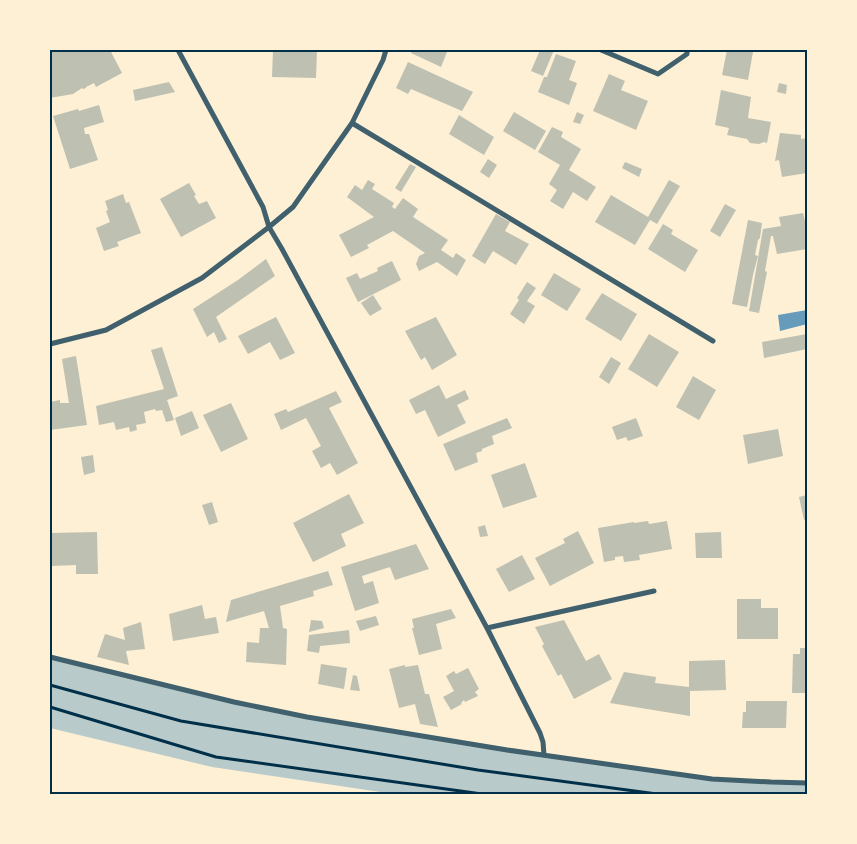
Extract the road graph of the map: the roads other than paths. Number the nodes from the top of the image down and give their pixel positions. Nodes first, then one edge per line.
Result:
1 (178, 50) edge
2 (386, 50) edge
3 (601, 50) edge
4 (687, 50) edge
5 (352, 124) junction
6 (269, 227) junction
7 (713, 341) dead end
8 (50, 344) edge
9 (654, 591) dead end
10 (487, 628) junction
11 (50, 657) edge
12 (544, 755) junction
13 (807, 783) edge

1 - 6 street
2 - 5 street
3 - 4 street
5 - 6 street
5 - 7 street
6 - 8 street
6 - 10 street
9 - 10 street
10 - 12 street
11 - 12 street
12 - 13 street

